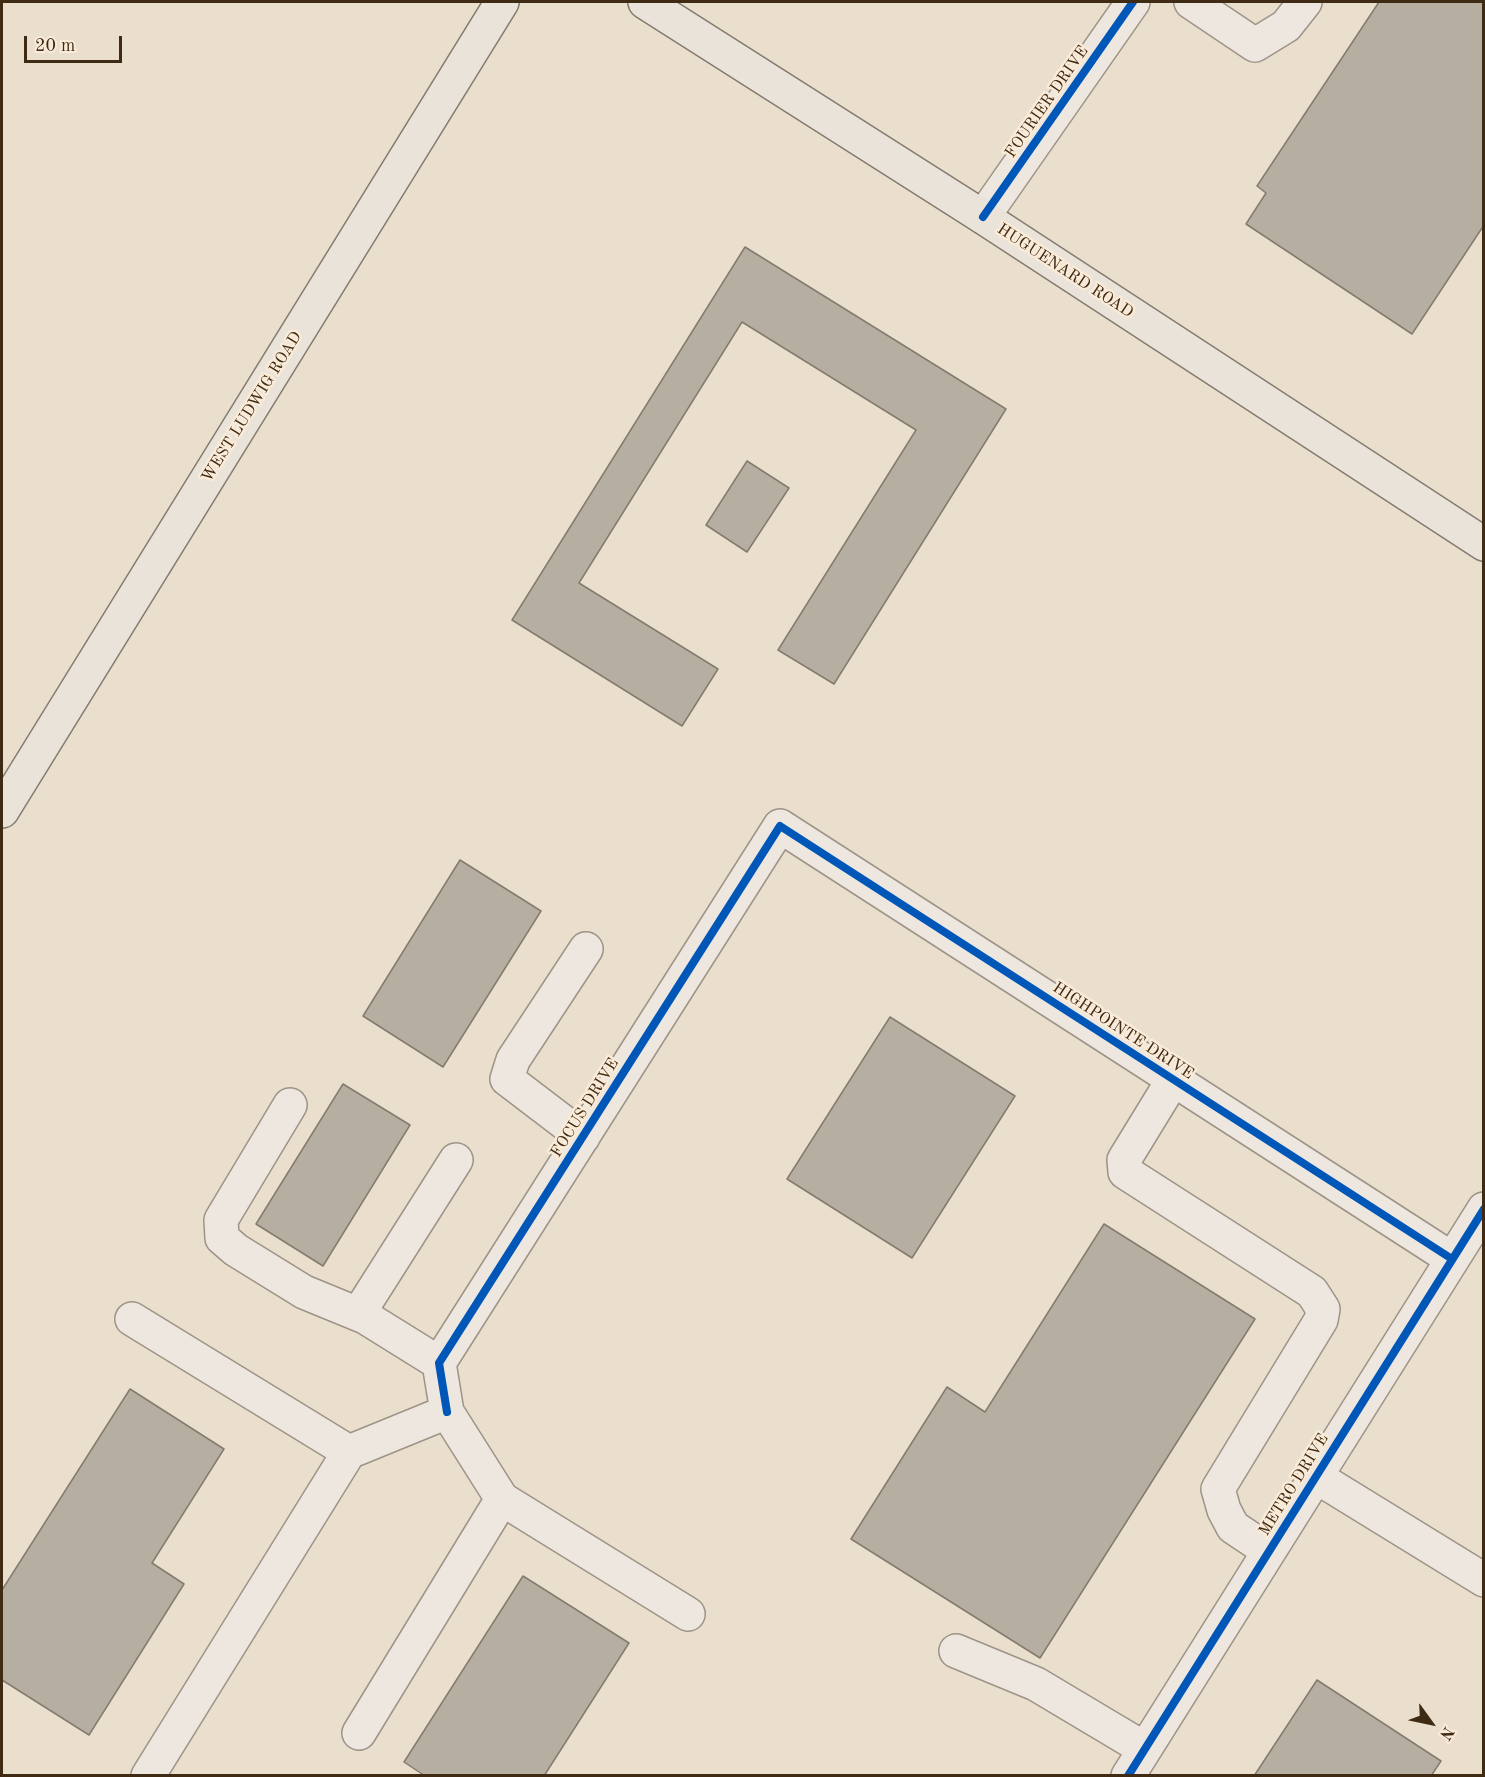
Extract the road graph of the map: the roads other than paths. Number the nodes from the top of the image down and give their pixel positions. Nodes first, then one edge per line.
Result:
1 (502, 2) edge
2 (645, 2) edge
3 (1133, 2) edge
4 (1191, 2) edge
5 (1305, 2) edge
6 (983, 217) junction
7 (1484, 544) edge
8 (2, 811) edge
9 (780, 826) joint
10 (586, 949) dead end
11 (1173, 1080) junction
12 (290, 1105) dead end
13 (583, 1137) junction
14 (456, 1160) dead end
15 (1484, 1209) edge
16 (1452, 1259) junction
17 (365, 1317) junction
18 (132, 1319) dead end
19 (439, 1363) junction
20 (447, 1412) junction
21 (349, 1452) junction
22 (1315, 1476) junction
23 (502, 1499) junction
24 (1269, 1551) junction
25 (1484, 1580) edge
26 (688, 1614) dead end
27 (956, 1651) dead end
28 (359, 1732) dead end
29 (1136, 1762) edge
30 (148, 1776) edge

1 - 8 main road, WEST LUDWIG ROAD
2 - 6 main road, HUGUENARD ROAD
3 - 6 street, FOURIER DRIVE
4 - 5 street
6 - 7 main road, HUGUENARD ROAD
9 - 11 street, HIGHPOINTE DRIVE
9 - 13 street, FOCUS DRIVE
10 - 13 street
11 - 16 street, HIGHPOINTE DRIVE
11 - 24 street
12 - 17 street
13 - 19 street, FOCUS DRIVE
14 - 17 street
15 - 16 street, METRO DRIVE
16 - 22 street, METRO DRIVE
17 - 19 street
18 - 21 street
19 - 20 street
20 - 21 street
20 - 23 street
21 - 30 street
22 - 24 street, METRO DRIVE
22 - 25 street
23 - 26 street
23 - 28 street
24 - 29 street, METRO DRIVE
27 - 29 street

